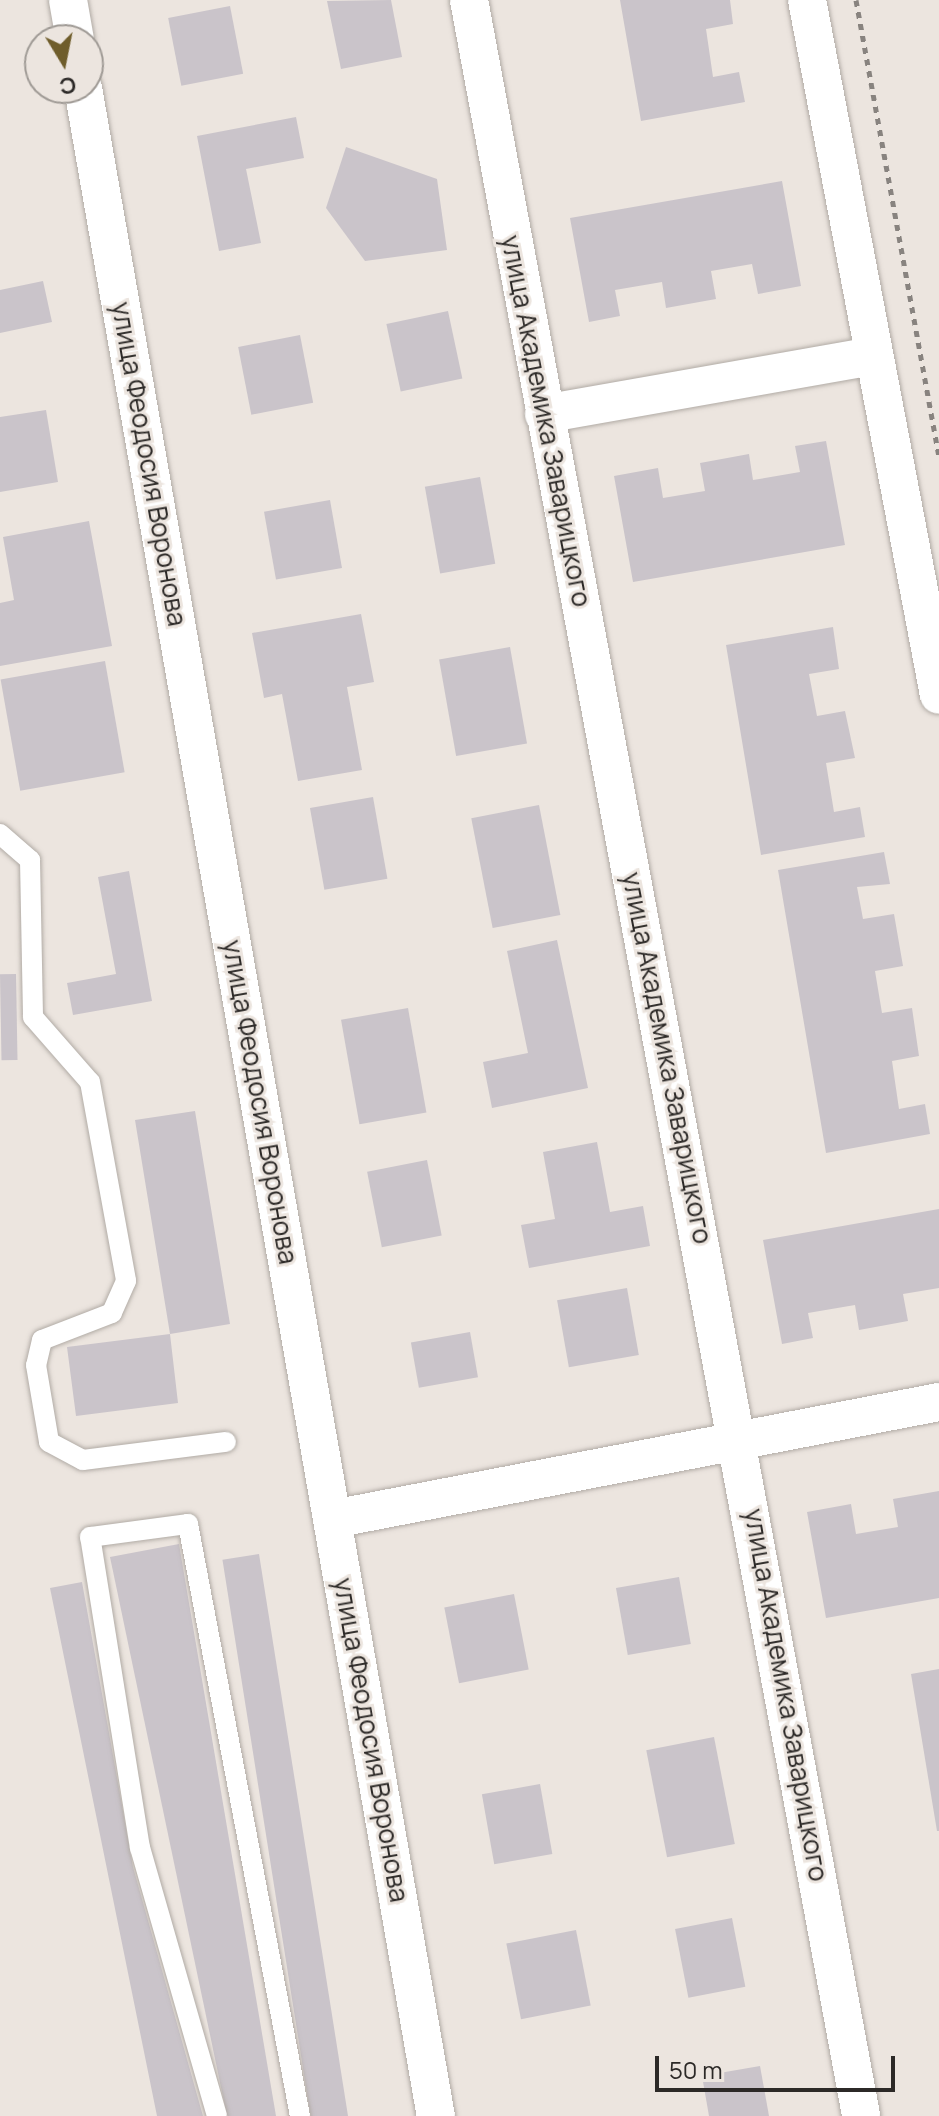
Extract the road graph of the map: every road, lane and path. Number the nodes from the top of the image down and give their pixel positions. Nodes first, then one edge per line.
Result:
1 (68, 0) edge
2 (469, 0) edge
3 (807, 0) edge
4 (856, 0) edge
5 (72, 24) edge
6 (86, 104) edge
7 (874, 356) junction
8 (544, 414) junction
9 (939, 455) edge
10 (939, 695) edge
11 (0, 834) edge
12 (939, 1402) edge
13 (226, 1442) dead end
14 (741, 1444) junction
15 (333, 1519) junction
16 (217, 2116) edge
17 (300, 2116) edge
18 (436, 2116) edge
19 (861, 2116) edge

1 - 5 street
2 - 8 street, улица Академика Заварицкого
3 - 7 street
4 - 9 path
6 - 15 street, улица Феодосия Воронова
7 - 8 street
7 - 10 street
8 - 14 street, улица Академика Заварицкого
11 - 13 lane
12 - 14 street
14 - 15 street
14 - 19 street, улица Академика Заварицкого
15 - 18 street, улица Феодосия Воронова
16 - 17 lane

